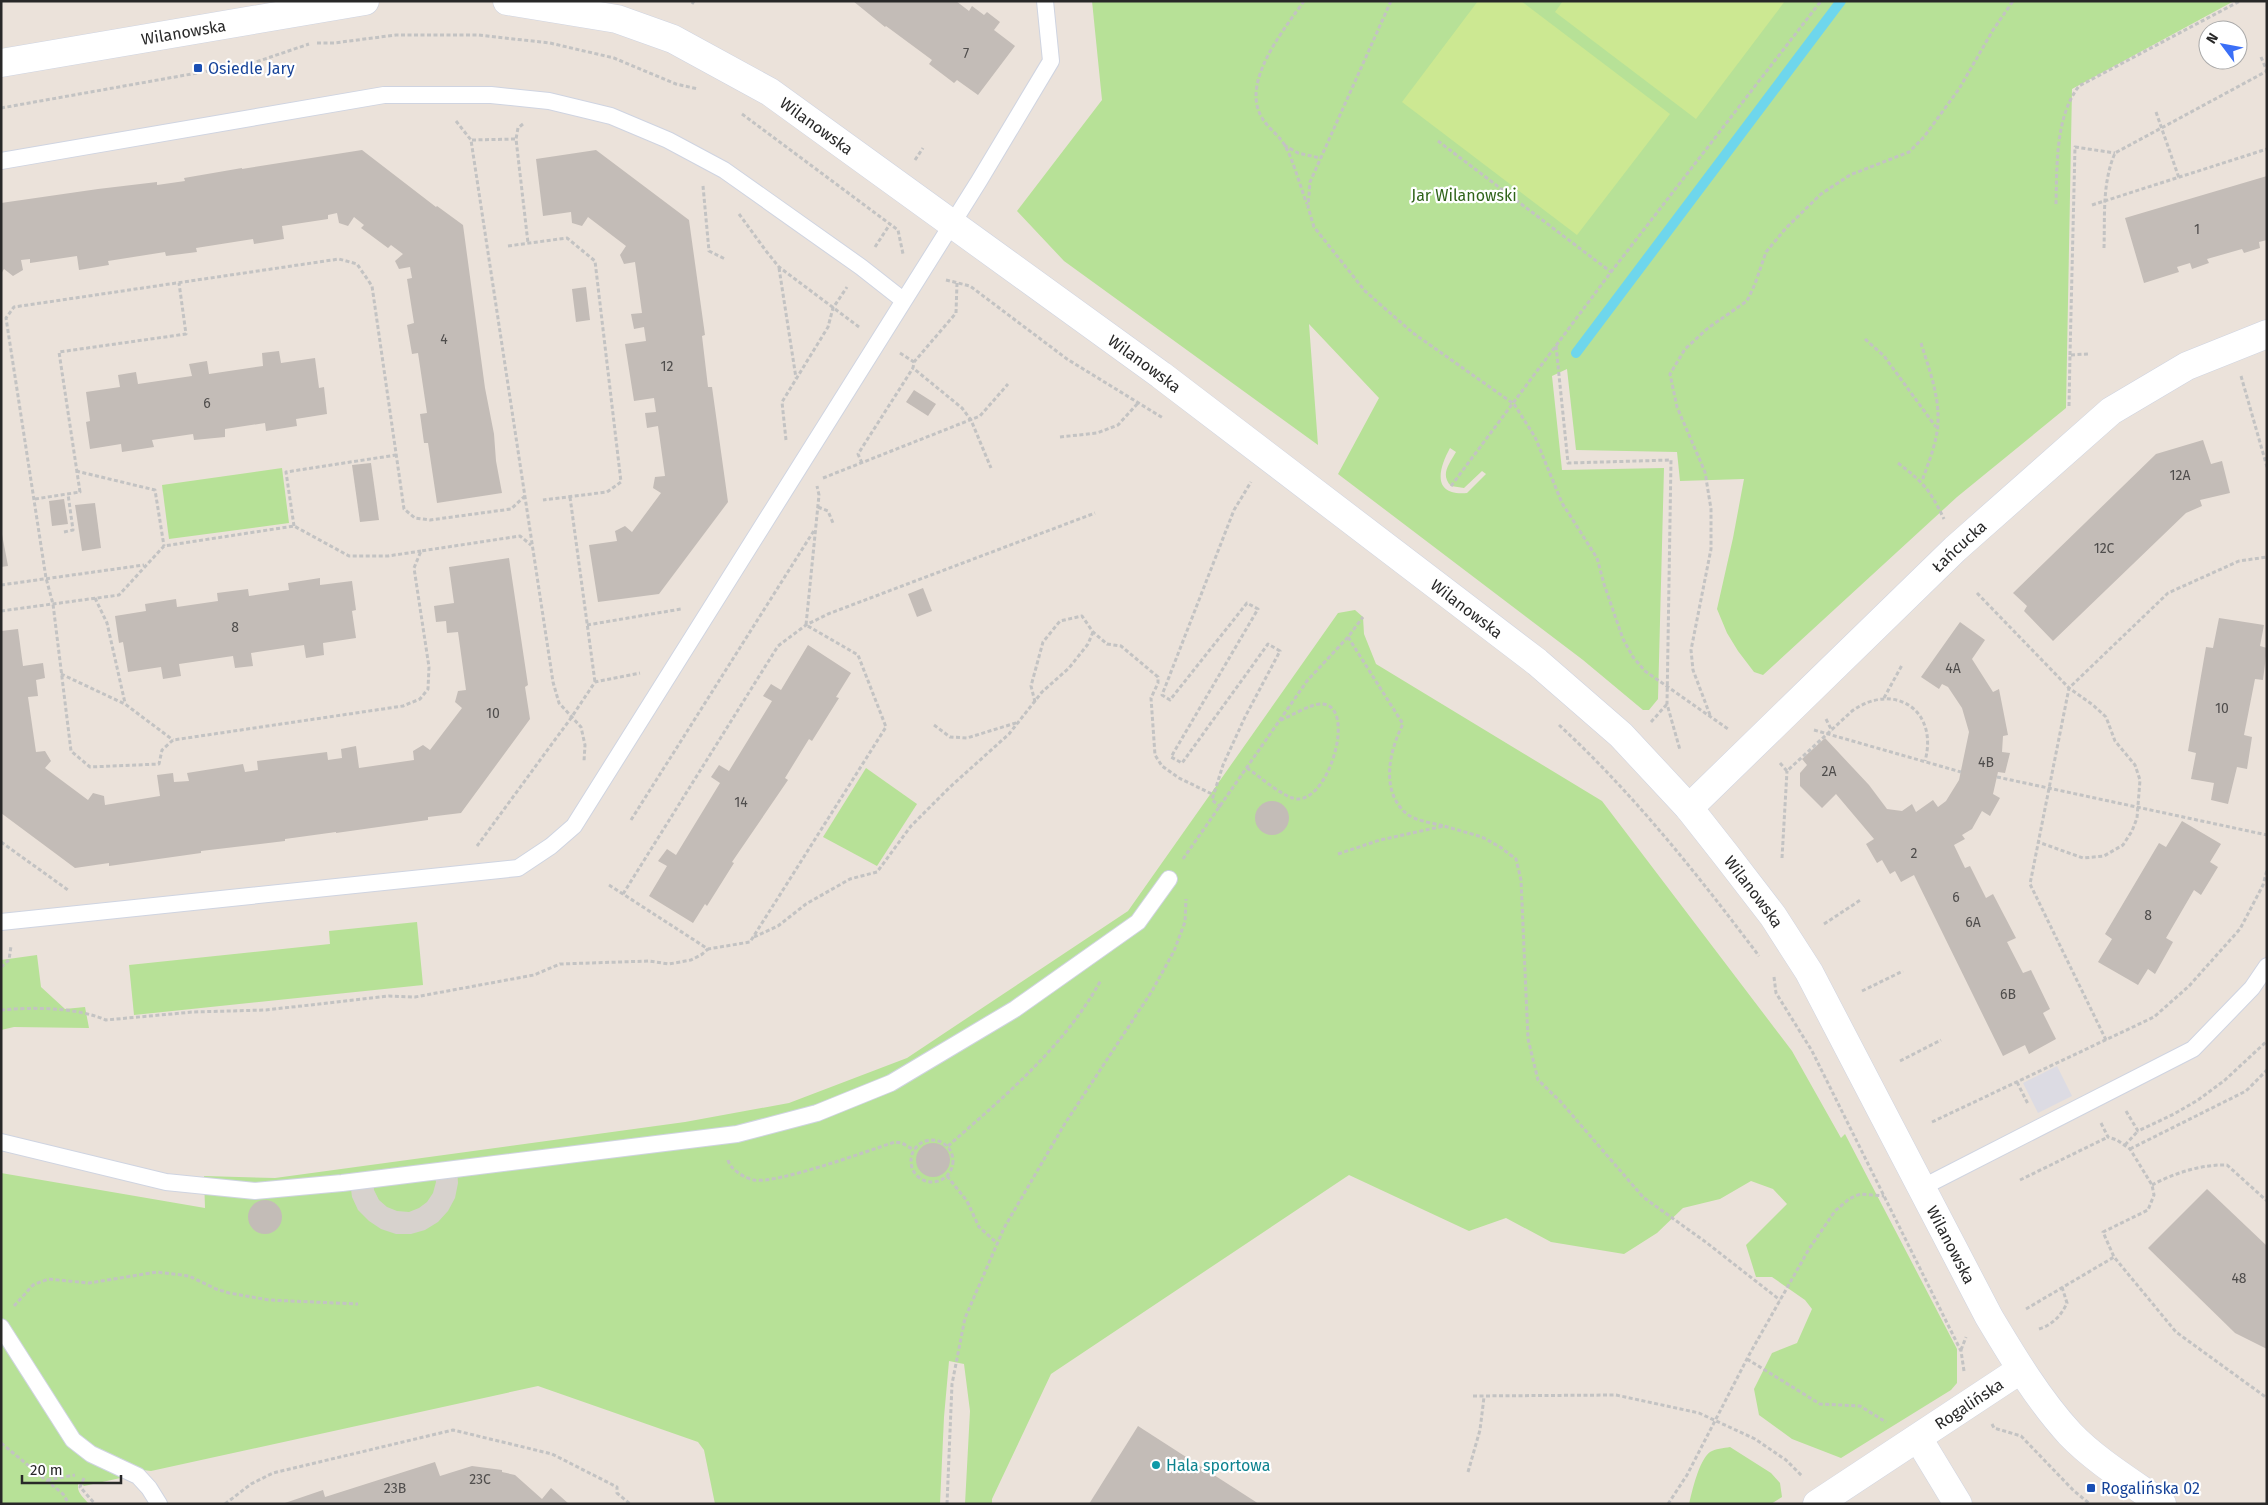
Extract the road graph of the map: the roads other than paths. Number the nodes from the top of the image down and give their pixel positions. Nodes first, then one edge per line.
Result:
1 (365, 1) edge
2 (507, 1) edge
3 (1046, 1) edge
4 (288, 8) edge
5 (1, 63) edge
6 (1, 161) edge
7 (952, 223) junction
8 (903, 300) junction
9 (2267, 334) edge
10 (1689, 808) junction
11 (1169, 879) road end
12 (1, 922) edge
13 (2267, 966) edge
14 (1, 1142) edge
15 (1922, 1187) junction
16 (1, 1327) edge
17 (2020, 1370) junction
18 (1918, 1438) junction
19 (1820, 1502) edge
20 (159, 1504) edge
21 (1958, 1504) edge
22 (2162, 1504) edge

1 - 4 street, Wilanowska
2 - 7 street, Wilanowska
3 - 7 lane
4 - 5 street, Wilanowska
6 - 8 lane
7 - 8 lane
7 - 10 street, Wilanowska
8 - 12 lane
9 - 10 street, Łańcucka
10 - 15 street, Wilanowska
11 - 14 lane
13 - 15 lane
15 - 17 street, Wilanowska
16 - 20 lane
17 - 18 street, Rogalińska
17 - 22 street, Wilanowska
18 - 19 street, Rogalińska
18 - 21 street, Rogalińska

